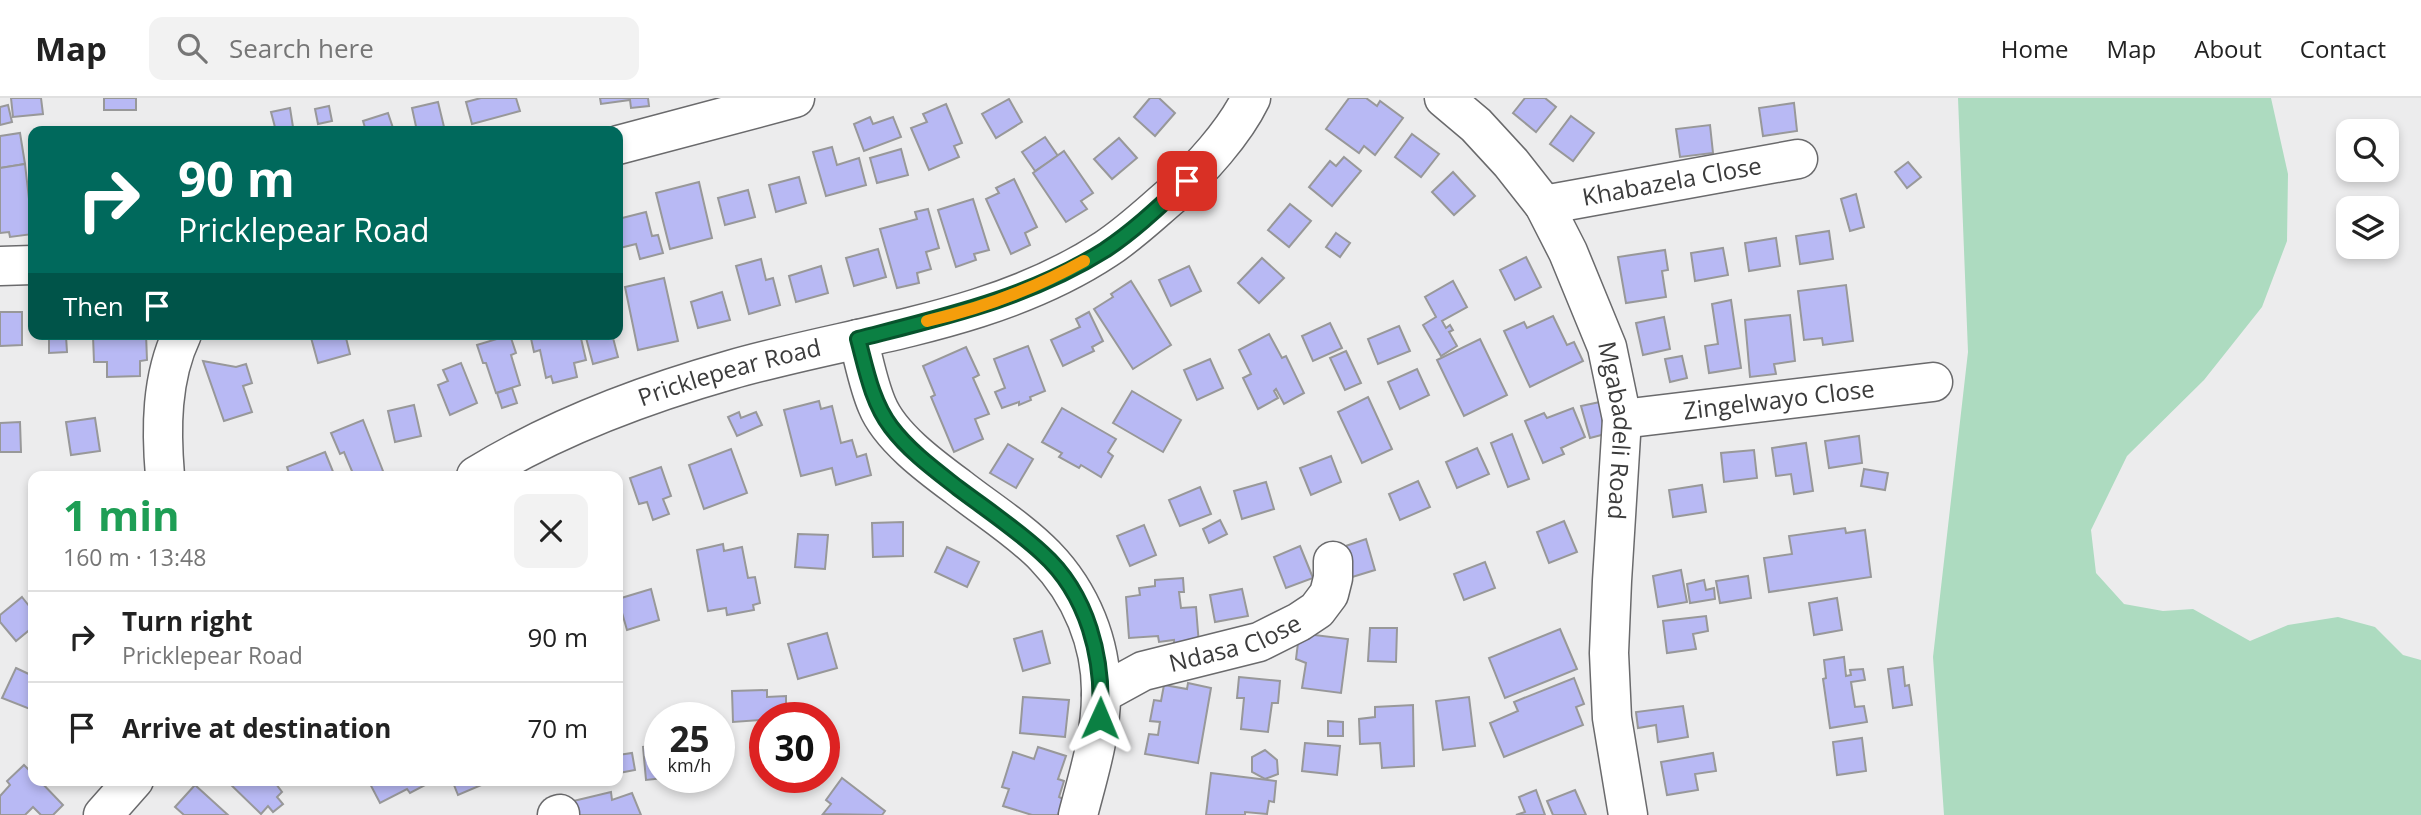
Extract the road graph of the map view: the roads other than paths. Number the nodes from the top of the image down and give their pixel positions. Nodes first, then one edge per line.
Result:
1 (795, 98) edge
2 (1251, 98) edge
3 (1444, 98) edge
4 (623, 144) edge
5 (1798, 159) dead end
6 (1544, 205) junction
7 (28, 265) edge
8 (0, 266) edge
9 (858, 339) junction
10 (179, 340) edge
11 (1933, 382) dead end
12 (1622, 418) junction
13 (165, 471) edge
14 (486, 471) edge
15 (1333, 561) dead end
16 (1101, 694) junction
17 (129, 786) edge
18 (103, 815) edge
19 (1078, 815) edge
20 (1628, 815) edge

1 - 4 street
2 - 9 street, Pricklepear Road
3 - 6 street, Mgabadeli Road
5 - 6 street, Khabazela Close
6 - 12 street, Mgabadeli Road
7 - 8 street
9 - 14 street, Pricklepear Road
9 - 16 street
10 - 13 street
11 - 12 street, Zingelwayo Close
12 - 20 street, Mgabadeli Road
15 - 16 street, Ndasa Close
16 - 19 street
17 - 18 street

